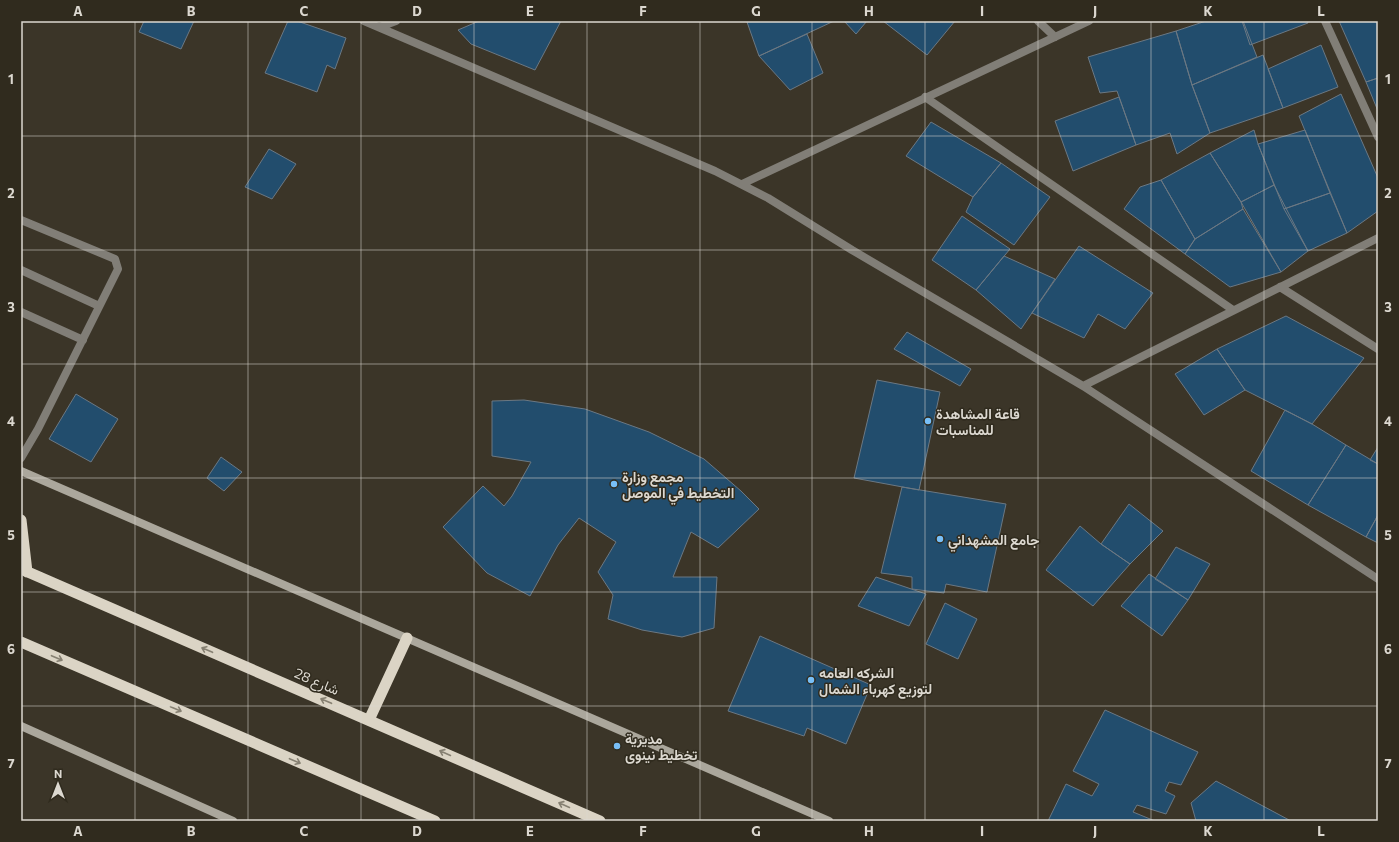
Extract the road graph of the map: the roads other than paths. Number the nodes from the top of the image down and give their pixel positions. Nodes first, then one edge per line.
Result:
1 (364, 21) edge
2 (396, 21) edge
3 (1038, 21) edge
4 (1089, 21) edge
5 (1325, 21) edge
6 (380, 28) junction
7 (1055, 37) junction
8 (925, 97) junction
9 (1378, 138) edge
10 (742, 184) junction
11 (21, 220) edge
12 (1378, 238) edge
13 (21, 270) edge
14 (1280, 287) junction
15 (99, 306) junction
16 (1233, 310) junction
17 (21, 312) edge
18 (83, 340) junction
19 (1378, 349) edge
20 (1083, 386) junction
21 (21, 458) edge
22 (21, 471) edge
23 (21, 520) edge
24 (24, 570) edge
25 (1378, 579) edge
26 (407, 638) junction
27 (21, 642) edge
28 (369, 720) junction
29 (21, 726) edge
30 (233, 821) edge
31 (436, 821) edge
32 (600, 821) edge
33 (829, 821) edge

1 - 6 street
2 - 6 street
3 - 7 street
4 - 7 street
5 - 9 street
6 - 10 street
7 - 8 street
8 - 10 street
8 - 16 street
10 - 20 street
11 - 15 street
12 - 14 street
13 - 15 street
14 - 16 street
14 - 19 street
15 - 18 street
16 - 20 street
17 - 18 street
18 - 21 street
20 - 25 street
22 - 26 main road
23 - 24 highway
28 -> 24 highway, شارع 28
26 - 28 highway
26 - 33 main road
27 -> 31 highway
32 -> 28 highway, شارع 28
29 - 30 main road

